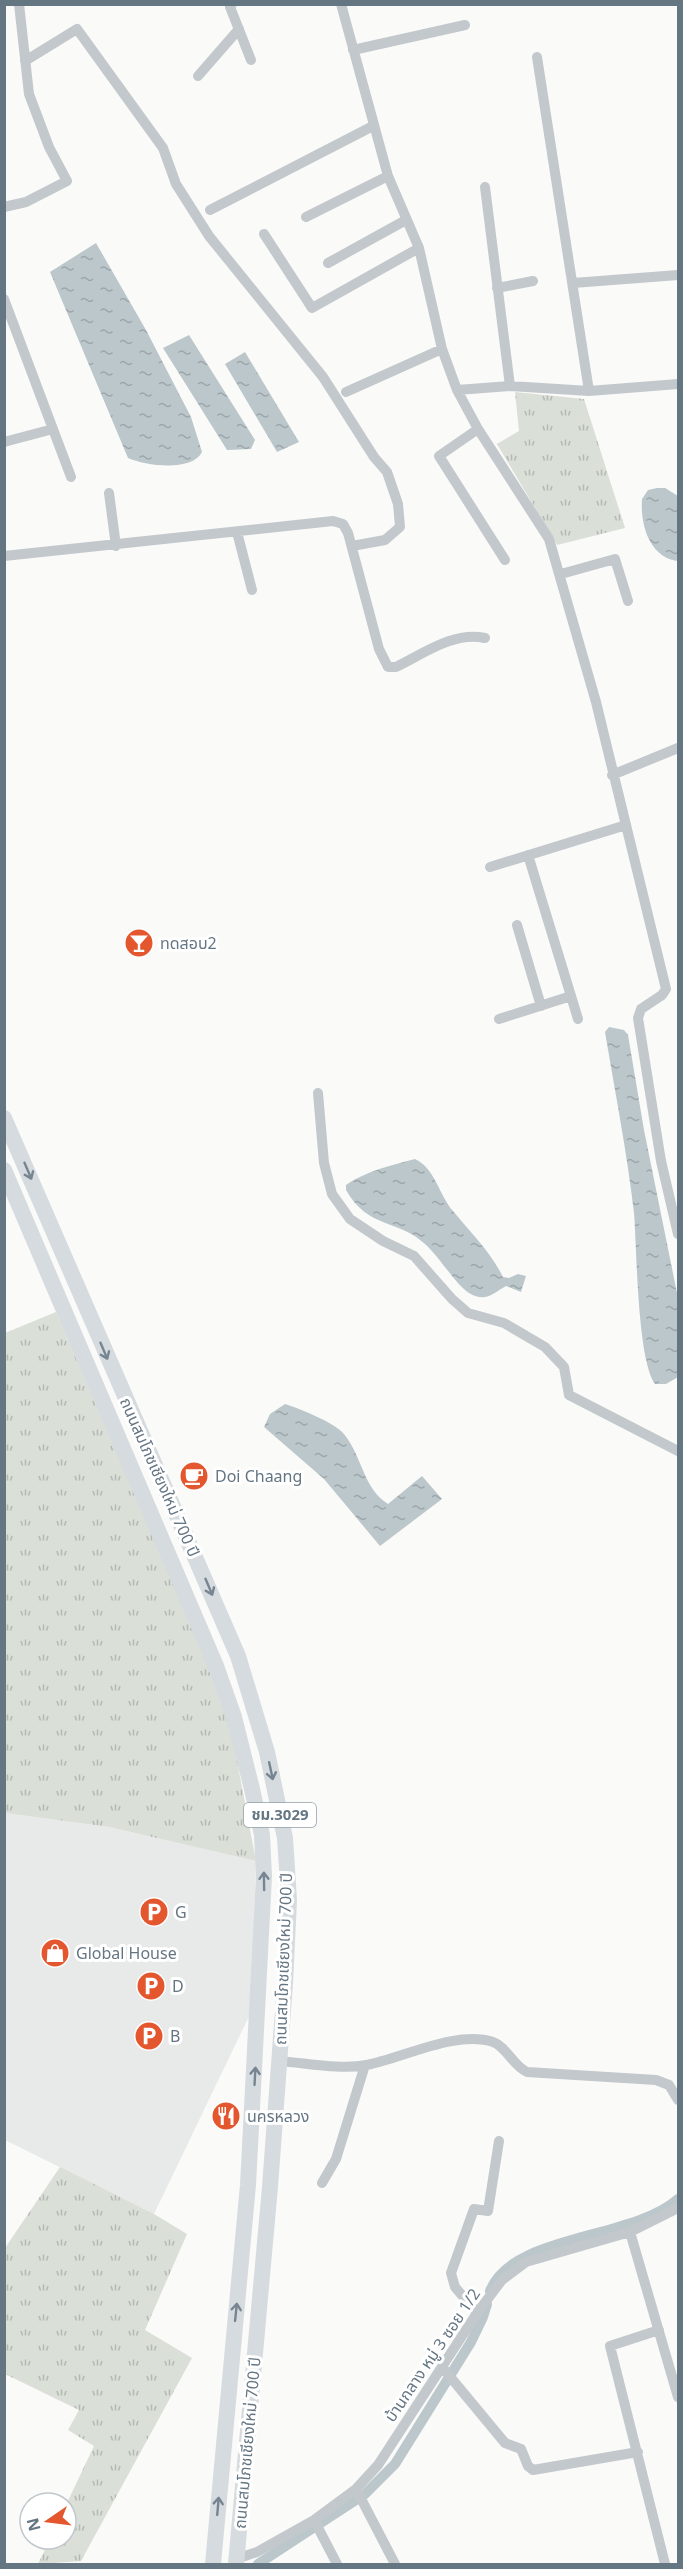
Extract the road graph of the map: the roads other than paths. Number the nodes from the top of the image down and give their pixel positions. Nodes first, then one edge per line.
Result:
1 (19, 4) edge
2 (232, 4) edge
3 (341, 4) edge
4 (465, 25) dead end
5 (239, 29) junction
6 (353, 50) junction
7 (537, 57) dead end
8 (251, 60) dead end
9 (25, 61) junction
10 (198, 76) dead end
11 (374, 126) junction
12 (388, 176) junction
13 (485, 187) dead end
14 (4, 207) edge
15 (210, 210) dead end
16 (306, 217) dead end
17 (406, 220) junction
18 (264, 234) dead end
19 (419, 248) junction
20 (328, 263) dead end
21 (678, 275) edge
22 (533, 281) dead end
23 (573, 283) junction
24 (497, 288) junction
25 (4, 299) edge
26 (442, 349) junction
27 (678, 384) edge
28 (510, 386) junction
29 (457, 390) junction
30 (589, 391) junction
31 (346, 392) dead end
32 (53, 429) junction
33 (478, 429) junction
34 (4, 442) edge
35 (71, 477) dead end
36 (109, 493) dead end
37 (237, 532) junction
38 (116, 546) junction
39 (352, 546) junction
40 (4, 556) edge
41 (505, 560) dead end
42 (561, 574) junction
43 (252, 590) dead end
44 (628, 601) dead end
45 (485, 638) dead end
46 (678, 748) edge
47 (612, 775) junction
48 (626, 825) junction
49 (528, 855) junction
50 (490, 867) dead end
51 (517, 925) dead end
52 (572, 996) junction
53 (541, 1006) junction
54 (499, 1019) dead end
55 (579, 1019) dead end
56 (318, 1093) dead end
57 (4, 1118) edge
58 (4, 1170) edge
59 (678, 1234) edge
60 (678, 1451) edge
61 (279, 2061) junction
62 (365, 2065) junction
63 (678, 2100) edge
64 (499, 2141) dead end
65 (322, 2183) dead end
66 (678, 2208) edge
67 (630, 2232) junction
68 (477, 2313) junction
69 (659, 2330) junction
70 (442, 2367) junction
71 (678, 2397) edge
72 (638, 2452) junction
73 (356, 2489) junction
74 (314, 2520) junction
75 (236, 2562) edge
76 (213, 2565) edge
77 (336, 2565) edge
78 (395, 2565) edge
79 (665, 2565) edge

1 - 9 street
2 - 5 street
3 - 6 street
4 - 6 street
5 - 8 street
5 - 10 street
6 - 11 street
7 - 23 street
9 - 14 street
9 - 39 street
11 - 12 street
11 - 15 street
12 - 16 street
12 - 17 street
13 - 24 street
17 - 19 street
17 - 20 street
18 - 19 street
19 - 26 street
21 - 23 street
22 - 24 street
23 - 30 street
24 - 28 street
25 - 32 street
26 - 29 street
26 - 31 street
27 - 30 street
28 - 29 street
28 - 30 street
29 - 33 street
32 - 34 street
32 - 35 street
33 - 41 street
33 - 42 street
36 - 38 street
37 - 38 street
37 - 39 street
37 - 43 street
38 - 40 street
39 - 45 street
42 - 44 street
42 - 47 street
46 - 47 street
47 - 48 street
48 - 49 street
48 - 59 street
49 - 50 street
49 - 52 street
51 - 53 street
52 - 53 street
52 - 55 street
53 - 54 street
56 - 60 street
57 -> 61 main road, ถนนสมโภชเชียงใหม่ 700 ปี / ชม.3029
76 -> 58 main road, ถนนสมโภชเชียงใหม่ 700 ปี / ชม.3029
61 - 62 street
61 - 75 main road, ถนนสมโภชเชียงใหม่ 700 ปี / ชม.3029
62 - 63 street
62 - 65 street
64 - 68 street
66 - 67 street, บ้านกลาง หมู่ 3 ซอย 1/2
67 - 68 street, บ้านกลาง หมู่ 3 ซอย 1/2
67 - 69 street
68 - 70 street, บ้านกลาง หมู่ 3 ซอย 1/2
69 - 71 street
69 - 72 street
70 - 72 street
70 - 73 street, บ้านกลาง หมู่ 3 ซอย 1/2
72 - 79 street
73 - 74 street, บ้านกลาง หมู่ 3 ซอย 1/2
73 - 78 street
74 - 75 street, บ้านกลาง หมู่ 3 ซอย 1/2
74 - 77 street

